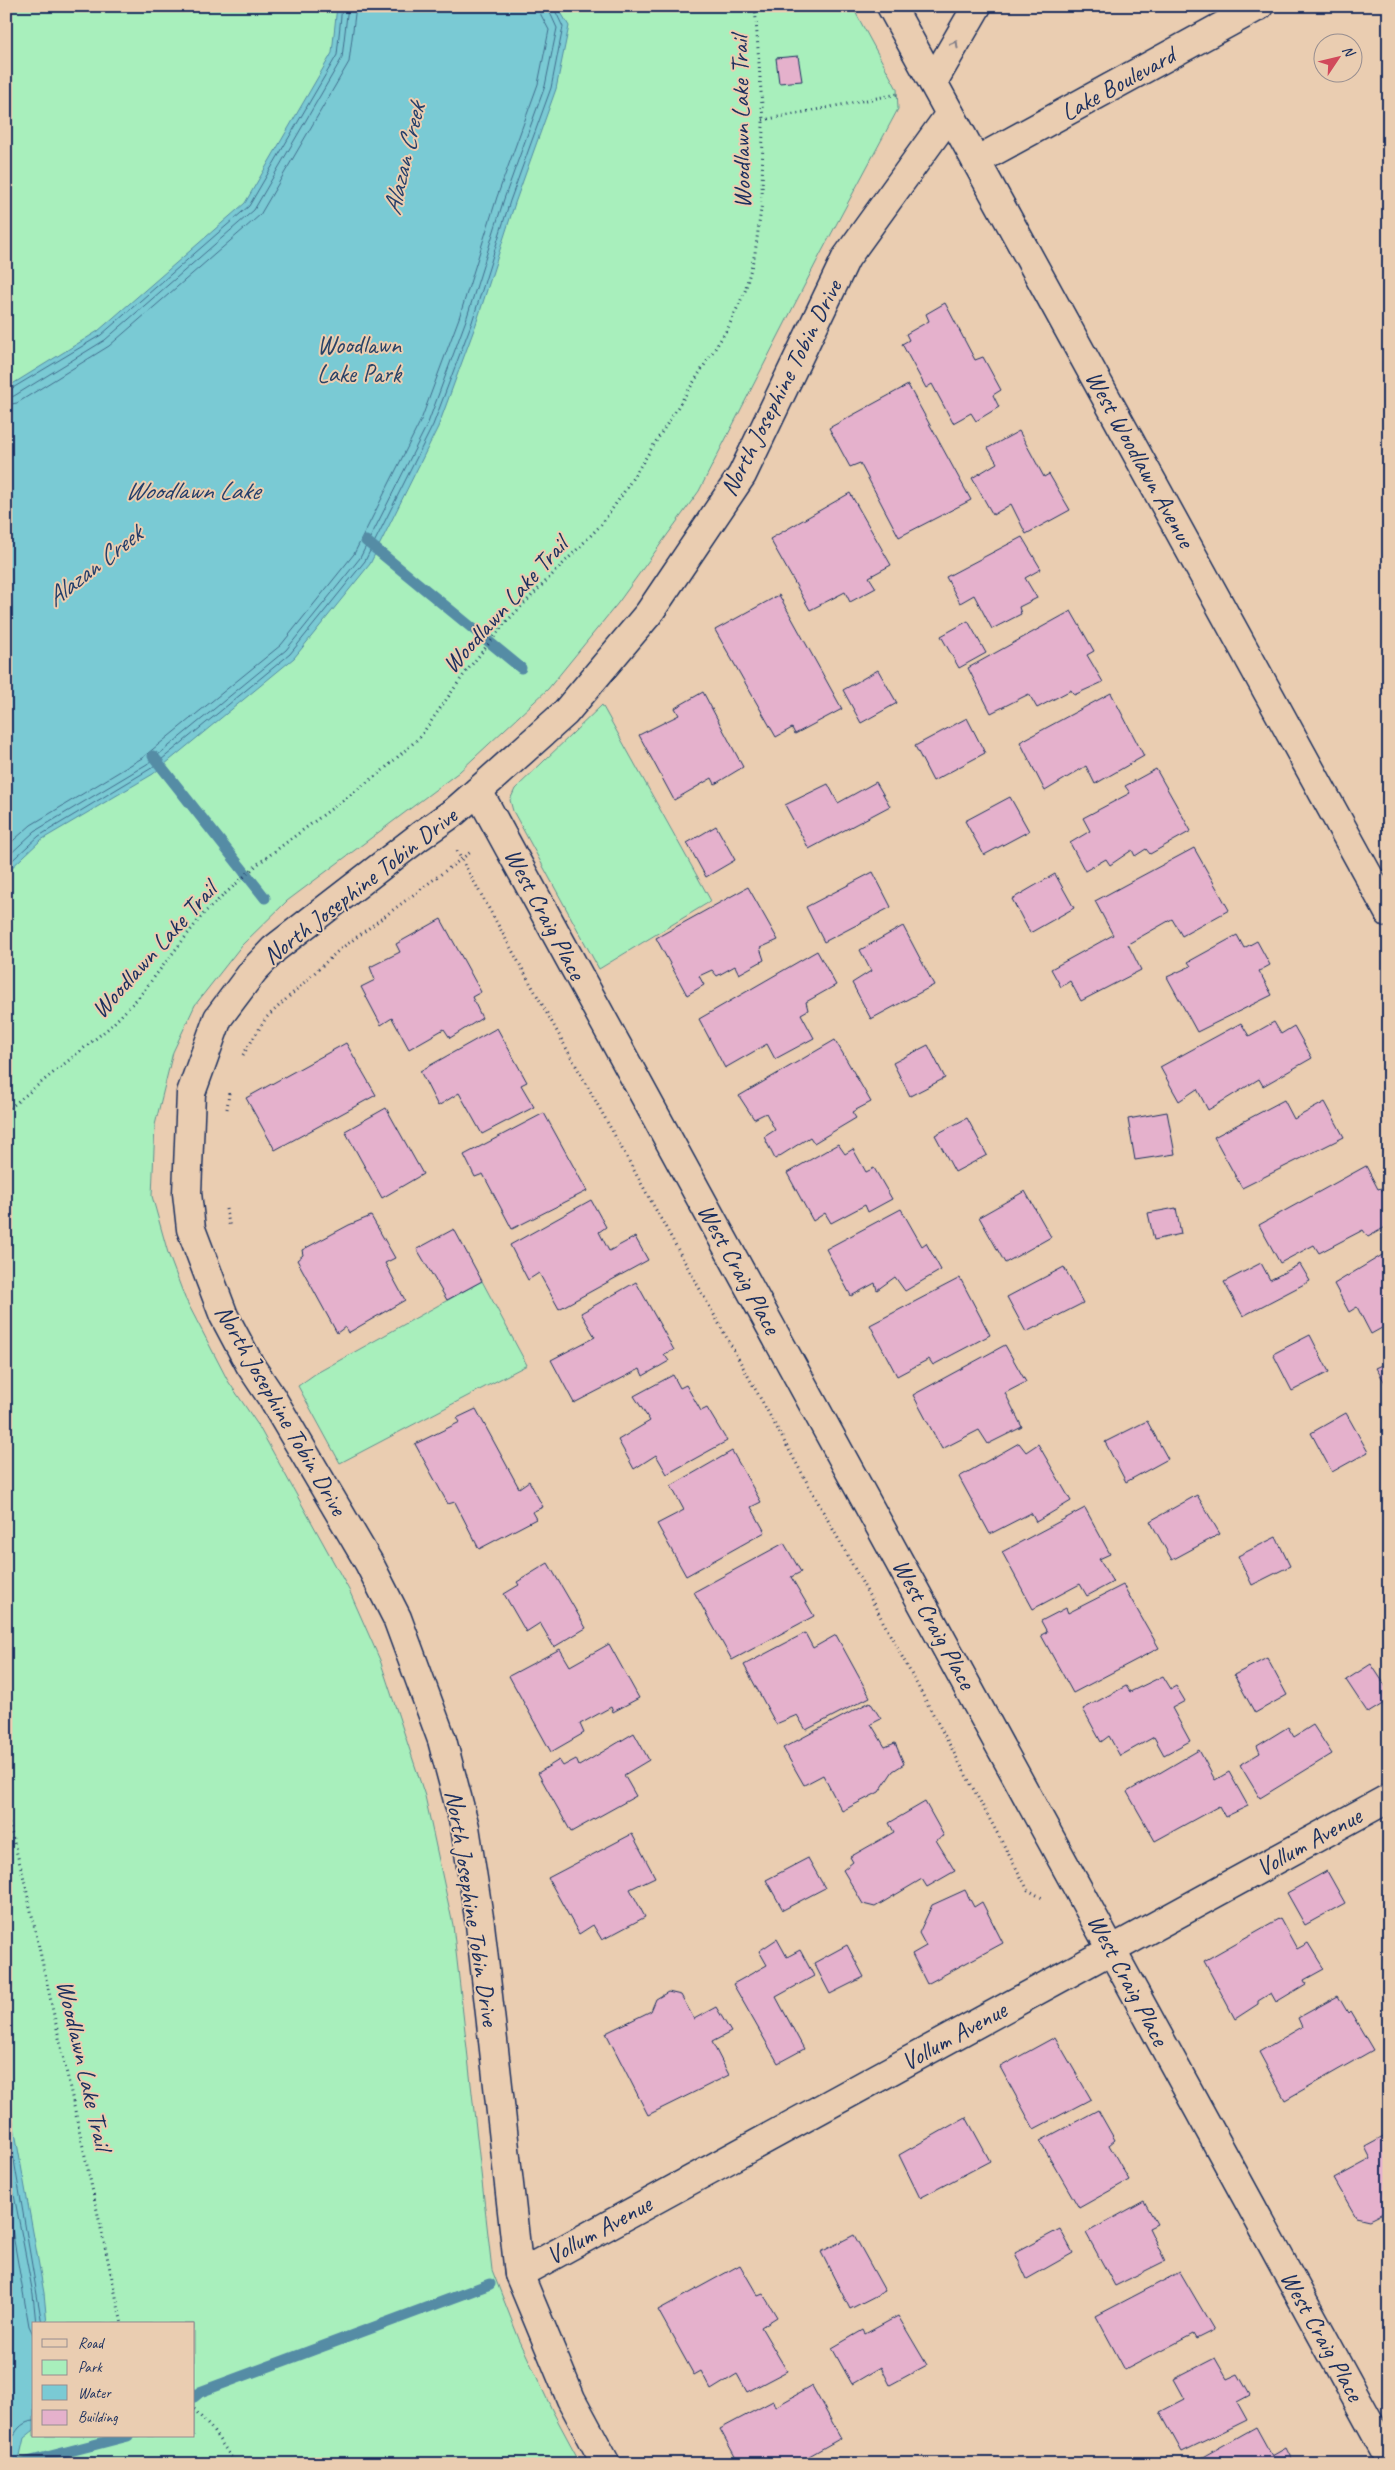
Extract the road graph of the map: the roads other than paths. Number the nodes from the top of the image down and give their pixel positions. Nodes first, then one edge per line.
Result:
1 (977, 6) edge
2 (1259, 6) edge
3 (898, 11) edge
4 (933, 82) junction
5 (950, 114) junction
6 (976, 161) junction
7 (478, 792) junction
8 (1389, 913) edge
9 (1389, 1798) edge
10 (1111, 1950) junction
11 (520, 2274) junction
12 (1389, 2458) edge
13 (606, 2464) edge

4 -> 1 street
2 - 6 street, Lake Boulevard
3 - 4 street, West Woodlawn Avenue
4 - 5 street, West Woodlawn Avenue
5 - 6 street, West Woodlawn Avenue
5 - 7 street, North Josephine Tobin Drive
6 - 8 street, West Woodlawn Avenue
7 - 10 street, West Craig Place
7 - 11 street, North Josephine Tobin Drive
9 - 10 street, Vollum Avenue
10 - 11 street, Vollum Avenue
10 - 12 street, West Craig Place
11 - 13 street, North Josephine Tobin Drive

